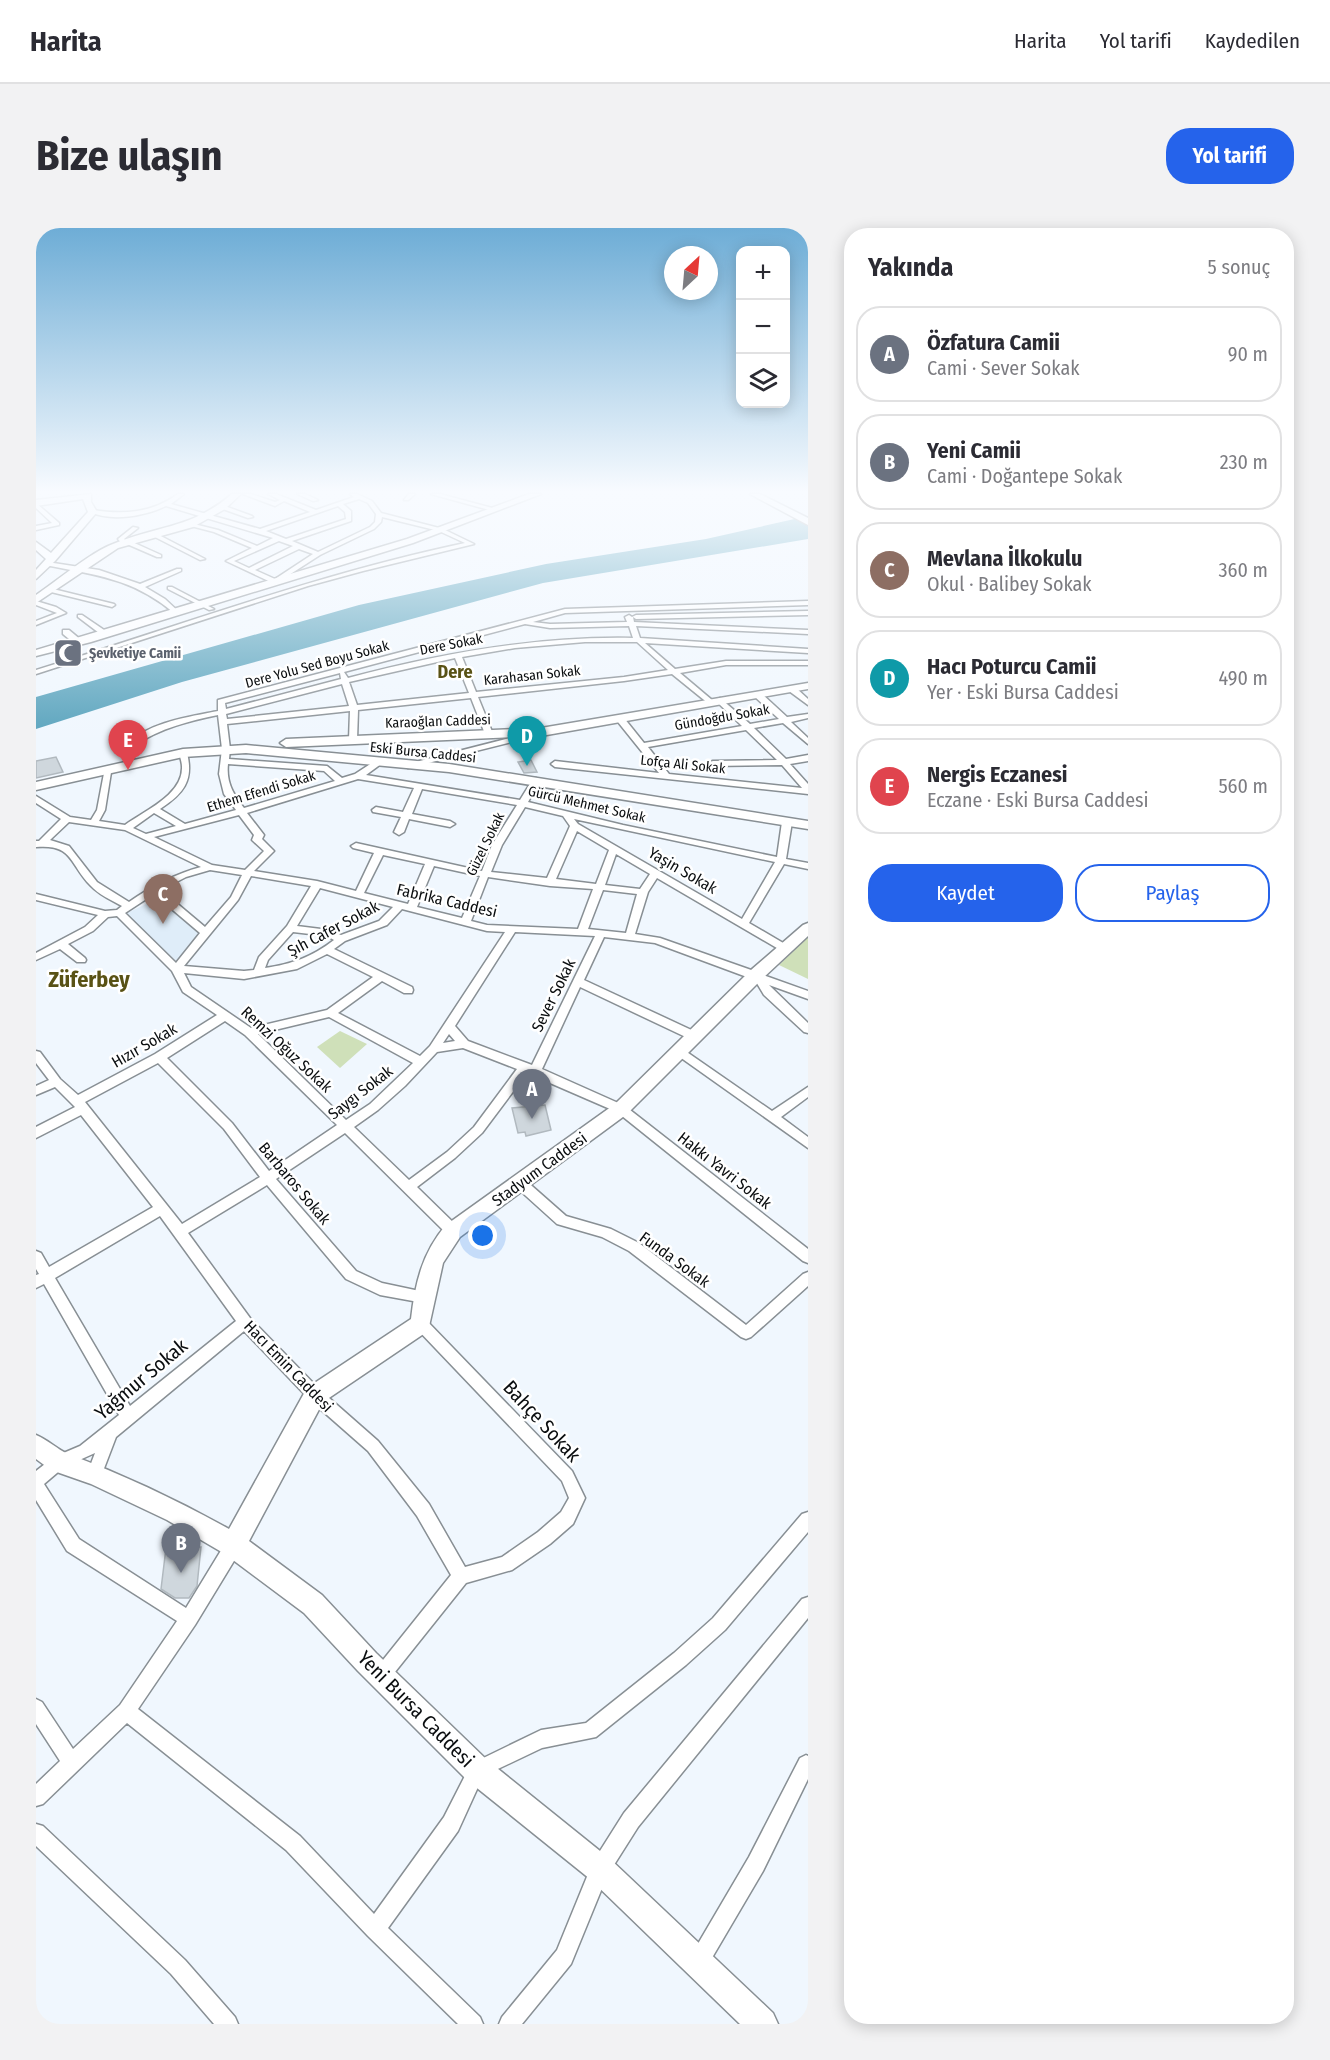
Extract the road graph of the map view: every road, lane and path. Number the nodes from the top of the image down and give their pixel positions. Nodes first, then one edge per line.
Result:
1 (66, 578) edge
2 (113, 578) edge
3 (160, 578) edge
4 (266, 578) edge
5 (281, 578) edge
6 (288, 578) edge
7 (335, 578) edge
8 (275, 582) junction
9 (141, 586) junction
10 (170, 588) dead end
11 (49, 590) junction
12 (36, 602) edge
13 (808, 603) edge
14 (203, 604) junction
15 (112, 605) dead end
16 (176, 612) junction
17 (217, 613) junction
18 (808, 613) edge
19 (744, 615) junction
20 (81, 616) dead end
21 (629, 617) junction
22 (808, 620) edge
23 (144, 621) junction
24 (36, 622) edge
25 (525, 622) junction
26 (748, 622) junction
27 (160, 630) junction
28 (753, 630) junction
29 (66, 632) dead end
30 (808, 632) edge
31 (106, 634) junction
32 (83, 641) junction
33 (641, 642) junction
34 (51, 649) junction
35 (101, 651) junction
36 (808, 651) edge
37 (458, 656) junction
38 (37, 660) edge
39 (64, 663) junction
40 (808, 663) edge
41 (342, 670) junction
42 (674, 670) junction
43 (36, 672) edge
44 (346, 679) junction
45 (808, 686) edge
46 (792, 689) junction
47 (472, 695) junction
48 (758, 695) junction
49 (714, 701) junction
50 (808, 703) edge
51 (354, 708) junction
52 (808, 716) edge
53 (222, 718) junction
54 (621, 720) junction
55 (784, 720) junction
56 (748, 726) junction
57 (541, 732) junction
58 (489, 734) junction
59 (353, 740) junction
60 (808, 742) edge
61 (642, 746) junction
62 (246, 749) junction
63 (183, 753) junction
64 (226, 755) junction
65 (808, 758) edge
66 (378, 762) junction
67 (784, 762) junction
68 (129, 763) junction
69 (555, 764) dead end
70 (713, 764) dead end
71 (408, 765) junction
72 (109, 768) junction
73 (664, 774) junction
74 (358, 776) junction
75 (340, 781) junction
76 (536, 781) junction
77 (420, 785) junction
78 (36, 786) edge
79 (808, 790) edge
80 (36, 799) edge
81 (520, 802) junction
82 (41, 808) edge
83 (153, 809) junction
84 (376, 810) dead end
85 (241, 813) junction
86 (406, 815) junction
87 (567, 815) junction
88 (66, 819) junction
89 (787, 822) junction
90 (94, 823) junction
91 (450, 824) dead end
92 (808, 825) edge
93 (575, 826) junction
94 (184, 827) junction
95 (127, 828) junction
96 (399, 832) dead end
97 (148, 836) junction
98 (39, 844) edge
99 (356, 846) dead end
100 (614, 848) junction
101 (380, 851) junction
102 (781, 860) junction
103 (431, 862) junction
104 (808, 866) edge
105 (210, 867) junction
106 (656, 872) junction
107 (250, 873) junction
108 (484, 874) junction
109 (550, 883) junction
110 (318, 884) junction
111 (599, 888) junction
112 (154, 889) junction
113 (643, 892) junction
114 (359, 894) junction
115 (36, 897) edge
116 (130, 906) junction
117 (406, 907) junction
118 (119, 913) junction
119 (105, 914) junction
120 (465, 923) junction
121 (744, 924) junction
122 (808, 927) edge
123 (291, 928) junction
124 (512, 929) junction
125 (205, 932) junction
126 (582, 932) junction
127 (601, 933) junction
128 (630, 935) junction
129 (341, 939) junction
130 (61, 944) junction
131 (786, 949) junction
132 (327, 950) junction
133 (36, 957) edge
134 (81, 960) dead end
135 (176, 969) junction
136 (259, 971) junction
137 (757, 974) junction
138 (379, 978) junction
139 (578, 982) junction
140 (408, 990) dead end
141 (808, 995) edge
142 (330, 1013) junction
143 (226, 1015) junction
144 (448, 1026) junction
145 (808, 1029) edge
146 (249, 1032) junction
147 (696, 1037) junction
148 (464, 1044) junction
149 (434, 1049) junction
150 (681, 1052) junction
151 (37, 1057) edge
152 (159, 1057) junction
153 (421, 1062) junction
154 (530, 1069) junction
155 (56, 1082) junction
156 (36, 1091) edge
157 (808, 1091) edge
158 (80, 1105) junction
159 (621, 1110) junction
160 (772, 1117) junction
161 (345, 1126) junction
162 (36, 1133) edge
163 (808, 1143) edge
164 (268, 1179) junction
165 (519, 1183) junction
166 (408, 1187) junction
167 (162, 1208) junction
168 (453, 1231) junction
169 (180, 1232) junction
170 (36, 1257) edge
171 (808, 1257) edge
172 (808, 1278) edge
173 (42, 1279) edge
174 (424, 1297) junction
175 (245, 1322) junction
176 (421, 1324) junction
177 (315, 1395) junction
178 (128, 1416) junction
179 (110, 1432) junction
180 (36, 1446) edge
181 (59, 1462) junction
182 (95, 1473) junction
183 (36, 1481) edge
184 (36, 1486) edge
185 (808, 1520) edge
186 (234, 1545) junction
187 (461, 1576) junction
188 (808, 1605) edge
189 (189, 1619) junction
190 (381, 1676) junction
191 (36, 1708) edge
192 (126, 1711) junction
193 (72, 1763) junction
194 (806, 1764) dead end
195 (477, 1770) junction
196 (36, 1797) edge
197 (36, 1833) edge
198 (600, 1869) junction
199 (375, 1929) junction
200 (699, 1961) junction
201 (228, 2024) edge
202 (473, 2024) edge
203 (509, 2024) edge
204 (762, 2024) edge

1 - 11 street
2 - 9 street
3 - 9 street
4 - 8 street
5 - 8 street
6 - 8 street
7 - 17 street
8 - 14 street
9 - 16 street
10 - 14 street
11 - 12 street
11 - 15 street
12 - 24 street
13 - 21 street, Dere Yolu Sed Boyu Sokak
14 - 16 street
14 - 17 street
16 - 23 street
17 - 27 street
18 - 19 street
19 - 21 street
19 - 26 street
20 - 31 street
21 - 25 street, Dere Yolu Sed Boyu Sokak
21 - 25 street, Dere Yolu Sed Boyu Sokak
21 - 28 street
21 - 33 street
22 - 26 street
23 - 27 street
23 - 31 street
25 - 41 street, Dere Yolu Sed Boyu Sokak
26 - 28 street
27 - 35 street
28 - 30 street
29 - 32 street
31 - 32 street
32 - 34 street
32 - 35 street
33 - 36 street, Dere Sokak
33 - 37 street, Dere Sokak
33 - 42 street
34 - 38 street
34 - 39 street
35 - 39 street
37 - 44 street, Dere Sokak
37 - 47 street
39 - 43 street
40 - 42 street, Karahasan Sokak
41 - 44 street
41 - 53 street, Dere Yolu Sed Boyu Sokak
42 - 47 street, Karahasan Sokak
42 - 49 street
44 - 51 street
44 - 53 street, Dere Sokak
45 - 46 street, Karaoğlan Caddesi
46 - 48 street, Karaoğlan Caddesi
46 - 50 street
47 - 51 street, Karahasan Sokak
47 - 58 street
48 - 49 street, Karaoğlan Caddesi
48 - 55 street
49 - 54 street, Karaoğlan Caddesi
49 - 56 street
51 - 53 street, Karahasan Sokak
51 - 59 street
52 - 55 street, Gündoğdu Sokak
53 - 64 street
53 - 68 street, Dere Sokak
54 - 57 street, Karaoğlan Caddesi
54 - 61 street
55 - 56 street, Gündoğdu Sokak
55 - 60 street
56 - 61 street, Gündoğdu Sokak
56 - 67 street
57 - 58 street, Karaoğlan Caddesi
57 - 71 street
58 - 59 street, Karaoğlan Caddesi
59 - 62 street, Karaoğlan Caddesi
61 - 73 street
62 - 64 street, Eski Bursa Caddesi
62 - 66 street, Eski Bursa Caddesi
63 - 64 street, Eski Bursa Caddesi
63 - 68 street, Eski Bursa Caddesi
63 - 83 street
64 - 75 street
64 - 85 street
65 - 67 street
66 - 71 street, Eski Bursa Caddesi
66 - 74 street, Ethem Efendi Sokak
67 - 70 street
67 - 79 street
68 - 72 street, Eski Bursa Caddesi
69 - 73 street, Lofça Ali Sokak
71 - 76 street, Eski Bursa Caddesi
72 - 78 street, Eski Bursa Caddesi
72 - 90 street
73 - 79 street, Lofça Ali Sokak
74 - 75 street, Ethem Efendi Sokak
74 - 77 street, Gürcü Mehmet Sokak
75 - 85 street, Ethem Efendi Sokak
76 - 81 street, Güzel Sokak
76 - 89 street, Eski Bursa Caddesi
77 - 81 street, Gürcü Mehmet Sokak
77 - 86 street
80 - 82 street
81 - 87 street, Gürcü Mehmet Sokak
81 - 108 street, Güzel Sokak
82 - 88 street
83 - 94 street
83 - 95 street
84 - 86 street
85 - 94 street, Ethem Efendi Sokak
85 - 107 street
86 - 91 street
86 - 96 street
87 - 93 street, Yaşin Sokak
87 - 102 street, Gürcü Mehmet Sokak
88 - 90 street
88 - 98 street
89 - 92 street, Eski Bursa Caddesi
89 - 102 street
90 - 95 street
93 - 100 street, Yaşin Sokak
93 - 109 street
94 - 97 street, Ethem Efendi Sokak
95 - 97 street
97 - 105 street
98 - 116 street
99 - 101 street
100 - 106 street, Yaşin Sokak
100 - 111 street
101 - 103 street
101 - 114 street
102 - 104 street, Gürcü Mehmet Sokak
102 - 121 street
103 - 108 street
103 - 117 street
105 - 107 street, Fabrika Caddesi
105 - 112 street, Fabrika Caddesi
106 - 113 street
106 - 121 street, Yaşin Sokak
107 - 110 street, Fabrika Caddesi
107 - 125 street
108 - 109 street
108 - 120 street, Güzel Sokak
109 - 111 street
110 - 114 street, Fabrika Caddesi
110 - 123 street
111 - 113 street
111 - 126 street
112 - 116 street, Fabrika Caddesi
112 - 125 street
113 - 128 street
114 - 117 street, Fabrika Caddesi
115 - 119 street
116 - 118 street, Fabrika Caddesi
117 - 120 street, Fabrika Caddesi
117 - 129 street, Şıh Cafer Sokak
118 - 119 street
118 - 135 street
119 - 130 street
120 - 124 street, Fabrika Caddesi
121 - 131 street, Yaşin Sokak
122 - 131 street, Stadyum Caddesi
123 - 129 street
123 - 136 street
124 - 126 street, Fabrika Caddesi
124 - 144 street, Saygı Sokak
125 - 135 street
126 - 127 street, Fabrika Caddesi
127 - 128 street, Fabrika Caddesi
127 - 139 street, Sever Sokak
128 - 137 street, Fabrika Caddesi
129 - 132 street, Şıh Cafer Sokak
130 - 133 street
130 - 134 street
131 - 137 street, Stadyum Caddesi
132 - 136 street, Şıh Cafer Sokak
132 - 138 street
135 - 136 street, Şıh Cafer Sokak
135 - 143 street, Remzi Oğuz Sokak
137 - 141 street, Fabrika Caddesi
137 - 145 street
137 - 147 street, Stadyum Caddesi
138 - 140 street
138 - 142 street
139 - 147 street
139 - 154 street, Sever Sokak
142 - 146 street
142 - 153 street
143 - 146 street, Remzi Oğuz Sokak
143 - 152 street, Hızır Sokak
144 - 148 street
144 - 149 street, Saygı Sokak
146 - 161 street, Remzi Oğuz Sokak
147 - 150 street, Stadyum Caddesi
148 - 149 street
148 - 154 street, Hakkı Yavri Sokak
149 - 153 street, Saygı Sokak
150 - 159 street, Stadyum Caddesi
150 - 160 street
151 - 155 street, Hacı Emin Caddesi
152 - 158 street, Hızır Sokak
152 - 164 street, Barbaros Sokak
153 - 161 street, Saygı Sokak
154 - 159 street, Hakkı Yavri Sokak
154 - 166 street, Sever Sokak
155 - 156 street
155 - 158 street, Hacı Emin Caddesi
157 - 160 street
158 - 162 street, Hızır Sokak
158 - 167 street, Hacı Emin Caddesi
159 - 165 street, Stadyum Caddesi
159 - 171 street, Hakkı Yavri Sokak
160 - 163 street
161 - 164 street, Saygı Sokak
161 - 166 street, Remzi Oğuz Sokak
164 - 169 street, Saygı Sokak
164 - 174 street, Barbaros Sokak
165 - 168 street, Stadyum Caddesi
165 - 172 street, Funda Sokak
166 - 168 street, Remzi Oğuz Sokak
167 - 169 street, Hacı Emin Caddesi
167 - 173 street
168 - 174 street, Stadyum Caddesi
169 - 175 street, Hacı Emin Caddesi
170 - 173 street
173 - 178 street
174 - 176 street, Stadyum Caddesi
175 - 177 street, Hacı Emin Caddesi
175 - 178 street, Yağmur Sokak
176 - 177 street
176 - 187 street, Bahçe Sokak
177 - 186 street
177 - 187 street, Hacı Emin Caddesi
178 - 179 street, Yağmur Sokak
179 - 181 street, Yağmur Sokak
179 - 182 street
180 - 181 street, Yeni Bursa Caddesi
181 - 182 street, Yeni Bursa Caddesi
181 - 183 street, Yağmur Sokak
182 - 186 street, Yeni Bursa Caddesi
184 - 189 street
185 - 195 street
186 - 189 street
186 - 190 street, Yeni Bursa Caddesi
187 - 190 street
188 - 198 street
189 - 192 street
190 - 195 street, Yeni Bursa Caddesi
191 - 193 street
192 - 193 street
192 - 199 street
193 - 196 street
194 - 200 street
195 - 198 street, Yeni Bursa Caddesi
195 - 199 street
197 - 201 street
198 - 200 street, Yeni Bursa Caddesi
198 - 203 street
199 - 202 street
200 - 204 street, Yeni Bursa Caddesi

